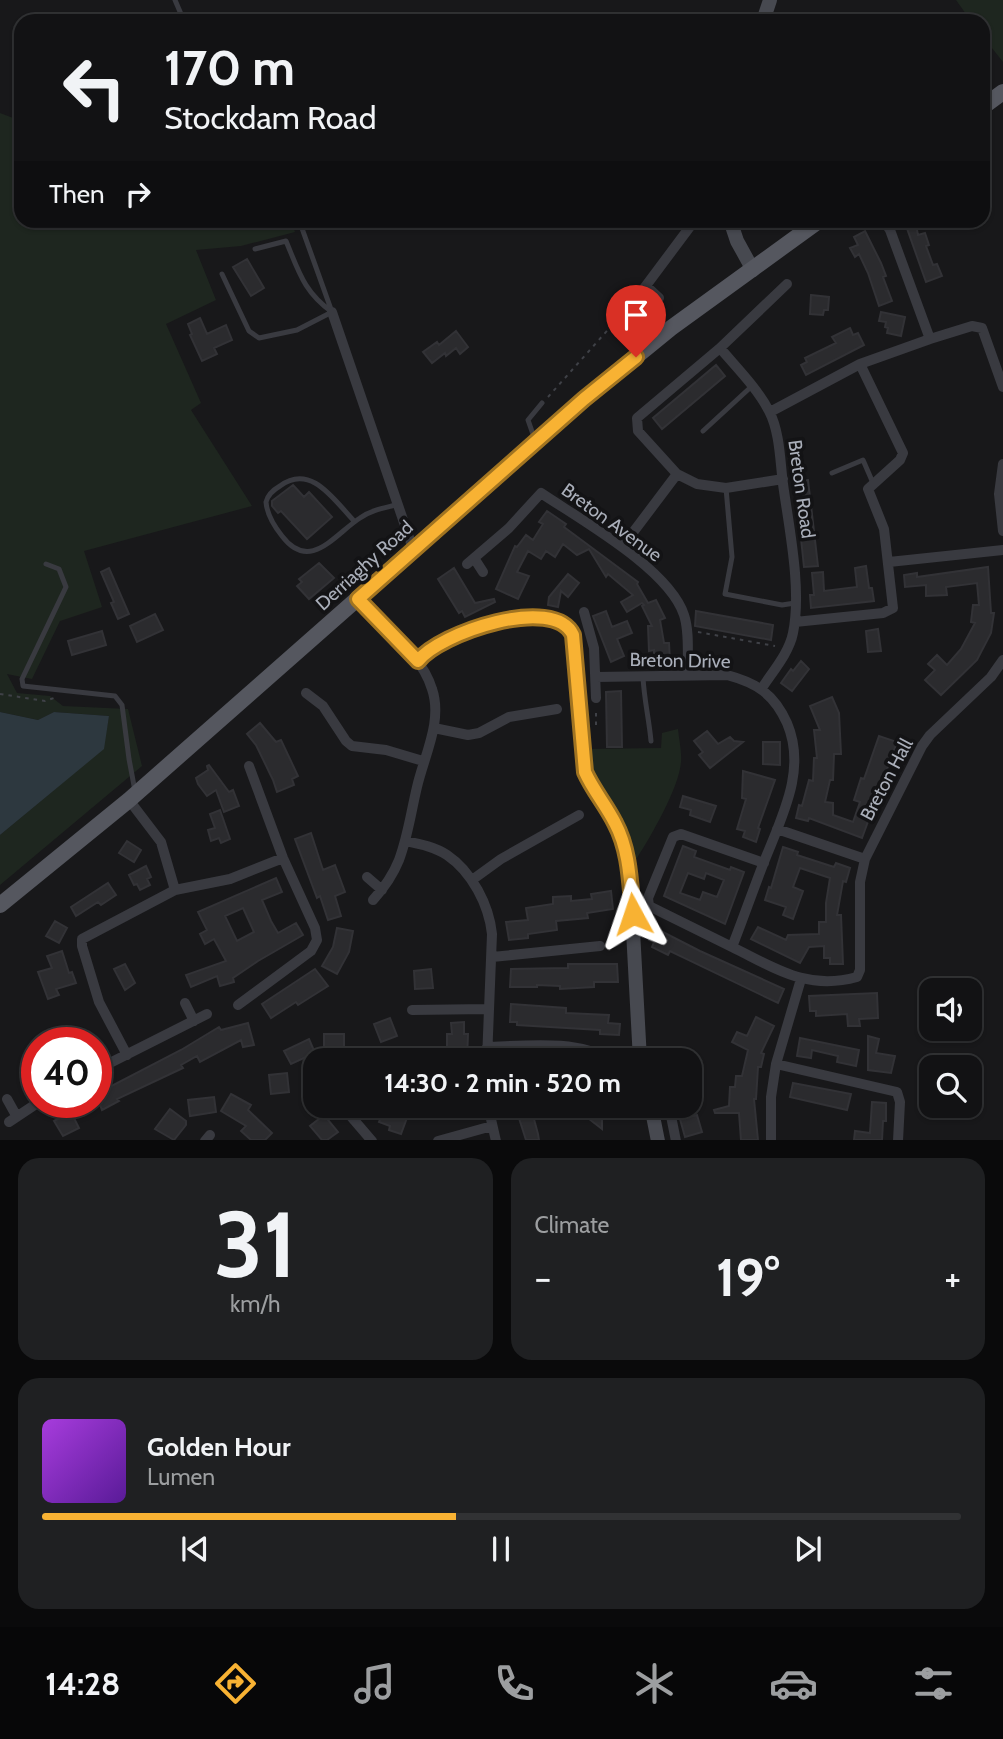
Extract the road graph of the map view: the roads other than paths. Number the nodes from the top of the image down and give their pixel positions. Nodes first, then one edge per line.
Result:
1 (302, 228) edge
2 (689, 228) edge
3 (733, 228) edge
4 (809, 228) edge
5 (889, 228) edge
6 (255, 249) dead end
7 (752, 270) junction
8 (222, 274) dead end
9 (793, 297) dead end
10 (659, 298) dead end
11 (332, 312) junction
12 (930, 339) junction
13 (720, 348) junction
14 (860, 365) junction
15 (752, 385) junction
16 (1003, 387) edge
17 (542, 403) road end
18 (770, 412) junction
19 (703, 431) dead end
20 (536, 443) junction
21 (1003, 464) edge
22 (832, 473) dead end
23 (677, 474) junction
24 (783, 479) junction
25 (873, 483) junction
26 (726, 488) junction
27 (396, 505) junction
28 (354, 522) junction
29 (1003, 531) edge
30 (622, 548) junction
31 (413, 549) junction
32 (1003, 550) edge
33 (889, 562) junction
34 (46, 565) dead end
35 (483, 572) dead end
36 (358, 599) junction
37 (796, 603) junction
38 (584, 612) dead end
39 (795, 622) junction
40 (1003, 660) edge
41 (418, 661) junction
42 (688, 675) junction
43 (596, 677) junction
44 (642, 677) junction
45 (762, 688) junction
46 (306, 693) dead end
47 (596, 698) road end
48 (557, 709) dead end
49 (434, 729) junction
50 (651, 741) dead end
51 (423, 761) junction
52 (249, 766) dead end
53 (133, 797) junction
54 (579, 816) dead end
55 (777, 829) junction
56 (406, 841) junction
57 (283, 858) junction
58 (865, 859) junction
59 (764, 863) junction
60 (367, 877) dead end
61 (471, 880) junction
62 (175, 890) junction
63 (382, 890) junction
64 (373, 900) dead end
65 (0, 905) edge
66 (600, 946) dead end
67 (732, 947) junction
68 (492, 957) junction
69 (801, 979) junction
70 (185, 1003) dead end
71 (237, 1005) dead end
72 (488, 1009) junction
73 (412, 1010) dead end
74 (208, 1014) dead end
75 (194, 1021) junction
76 (487, 1047) joint
77 (579, 1048) edge
78 (639, 1048) edge
79 (127, 1055) junction
80 (112, 1062) edge
81 (776, 1064) junction
82 (7, 1099) dead end
83 (21, 1114) edge
84 (353, 1118) edge
85 (490, 1118) edge
86 (653, 1118) edge
87 (671, 1118) edge
88 (492, 1126) junction
89 (372, 1140) edge
90 (438, 1140) edge
91 (496, 1140) edge
92 (658, 1140) edge
93 (676, 1140) edge
94 (771, 1140) edge
95 (898, 1140) edge

1 - 11 lane
2 - 10 street
3 - 7 street
4 - 7 main road, Derriaghy Road
5 - 12 street
6 - 11 lane
7 - 20 main road, Derriaghy Road
8 - 11 lane
9 - 13 street
11 - 27 street
12 - 14 street
12 - 16 street
13 - 15 street, Breton Road
13 - 23 street
14 - 18 street
14 - 25 street
15 - 18 street, Breton Road
15 - 19 lane
17 - 20 lane
18 - 24 street, Breton Road
20 - 31 main road, Derriaghy Road
21 - 29 street
22 - 25 lane
23 - 26 street
23 - 30 street
24 - 26 street
24 - 37 street, Breton Road
25 - 33 street
26 - 37 lane
27 - 28 lane
27 - 31 street
28 - 28 lane
30 - 35 street, Breton Avenue
30 - 42 street, Breton Avenue
31 - 36 main road, Derriaghy Road
32 - 33 street
33 - 39 street
34 - 53 lane
36 - 41 street
36 - 53 main road, Derriaghy Road
37 - 39 street, Breton Road
38 - 43 street
39 - 45 street, Breton Road
40 - 58 street, Breton Hall
41 - 49 street
41 - 78 street
42 - 44 street, Breton Drive
42 - 45 street, Breton Drive
43 - 44 street, Breton Drive
43 - 47 street
44 - 50 lane
45 - 55 street
46 - 51 street
48 - 49 street
49 - 51 street
51 - 56 street
52 - 57 street
53 - 62 street
53 - 65 main road, Derriaghy Road
54 - 61 street
55 - 58 street
55 - 59 street
56 - 61 street
56 - 63 street
57 - 62 street
57 - 71 street
58 - 69 street, Breton Hall
59 - 67 street
59 - 67 street
60 - 63 street
61 - 68 street
62 - 79 street
63 - 64 street
66 - 68 street
67 - 69 street
68 - 72 street
69 - 81 street
70 - 75 street
72 - 73 street
72 - 76 street
74 - 75 street
75 - 79 street
76 - 77 street
79 - 80 street
81 - 94 street
81 - 95 street
82 - 83 street
84 - 89 street
85 - 88 street
86 - 92 street
87 - 93 street
88 - 90 street
88 - 91 street

